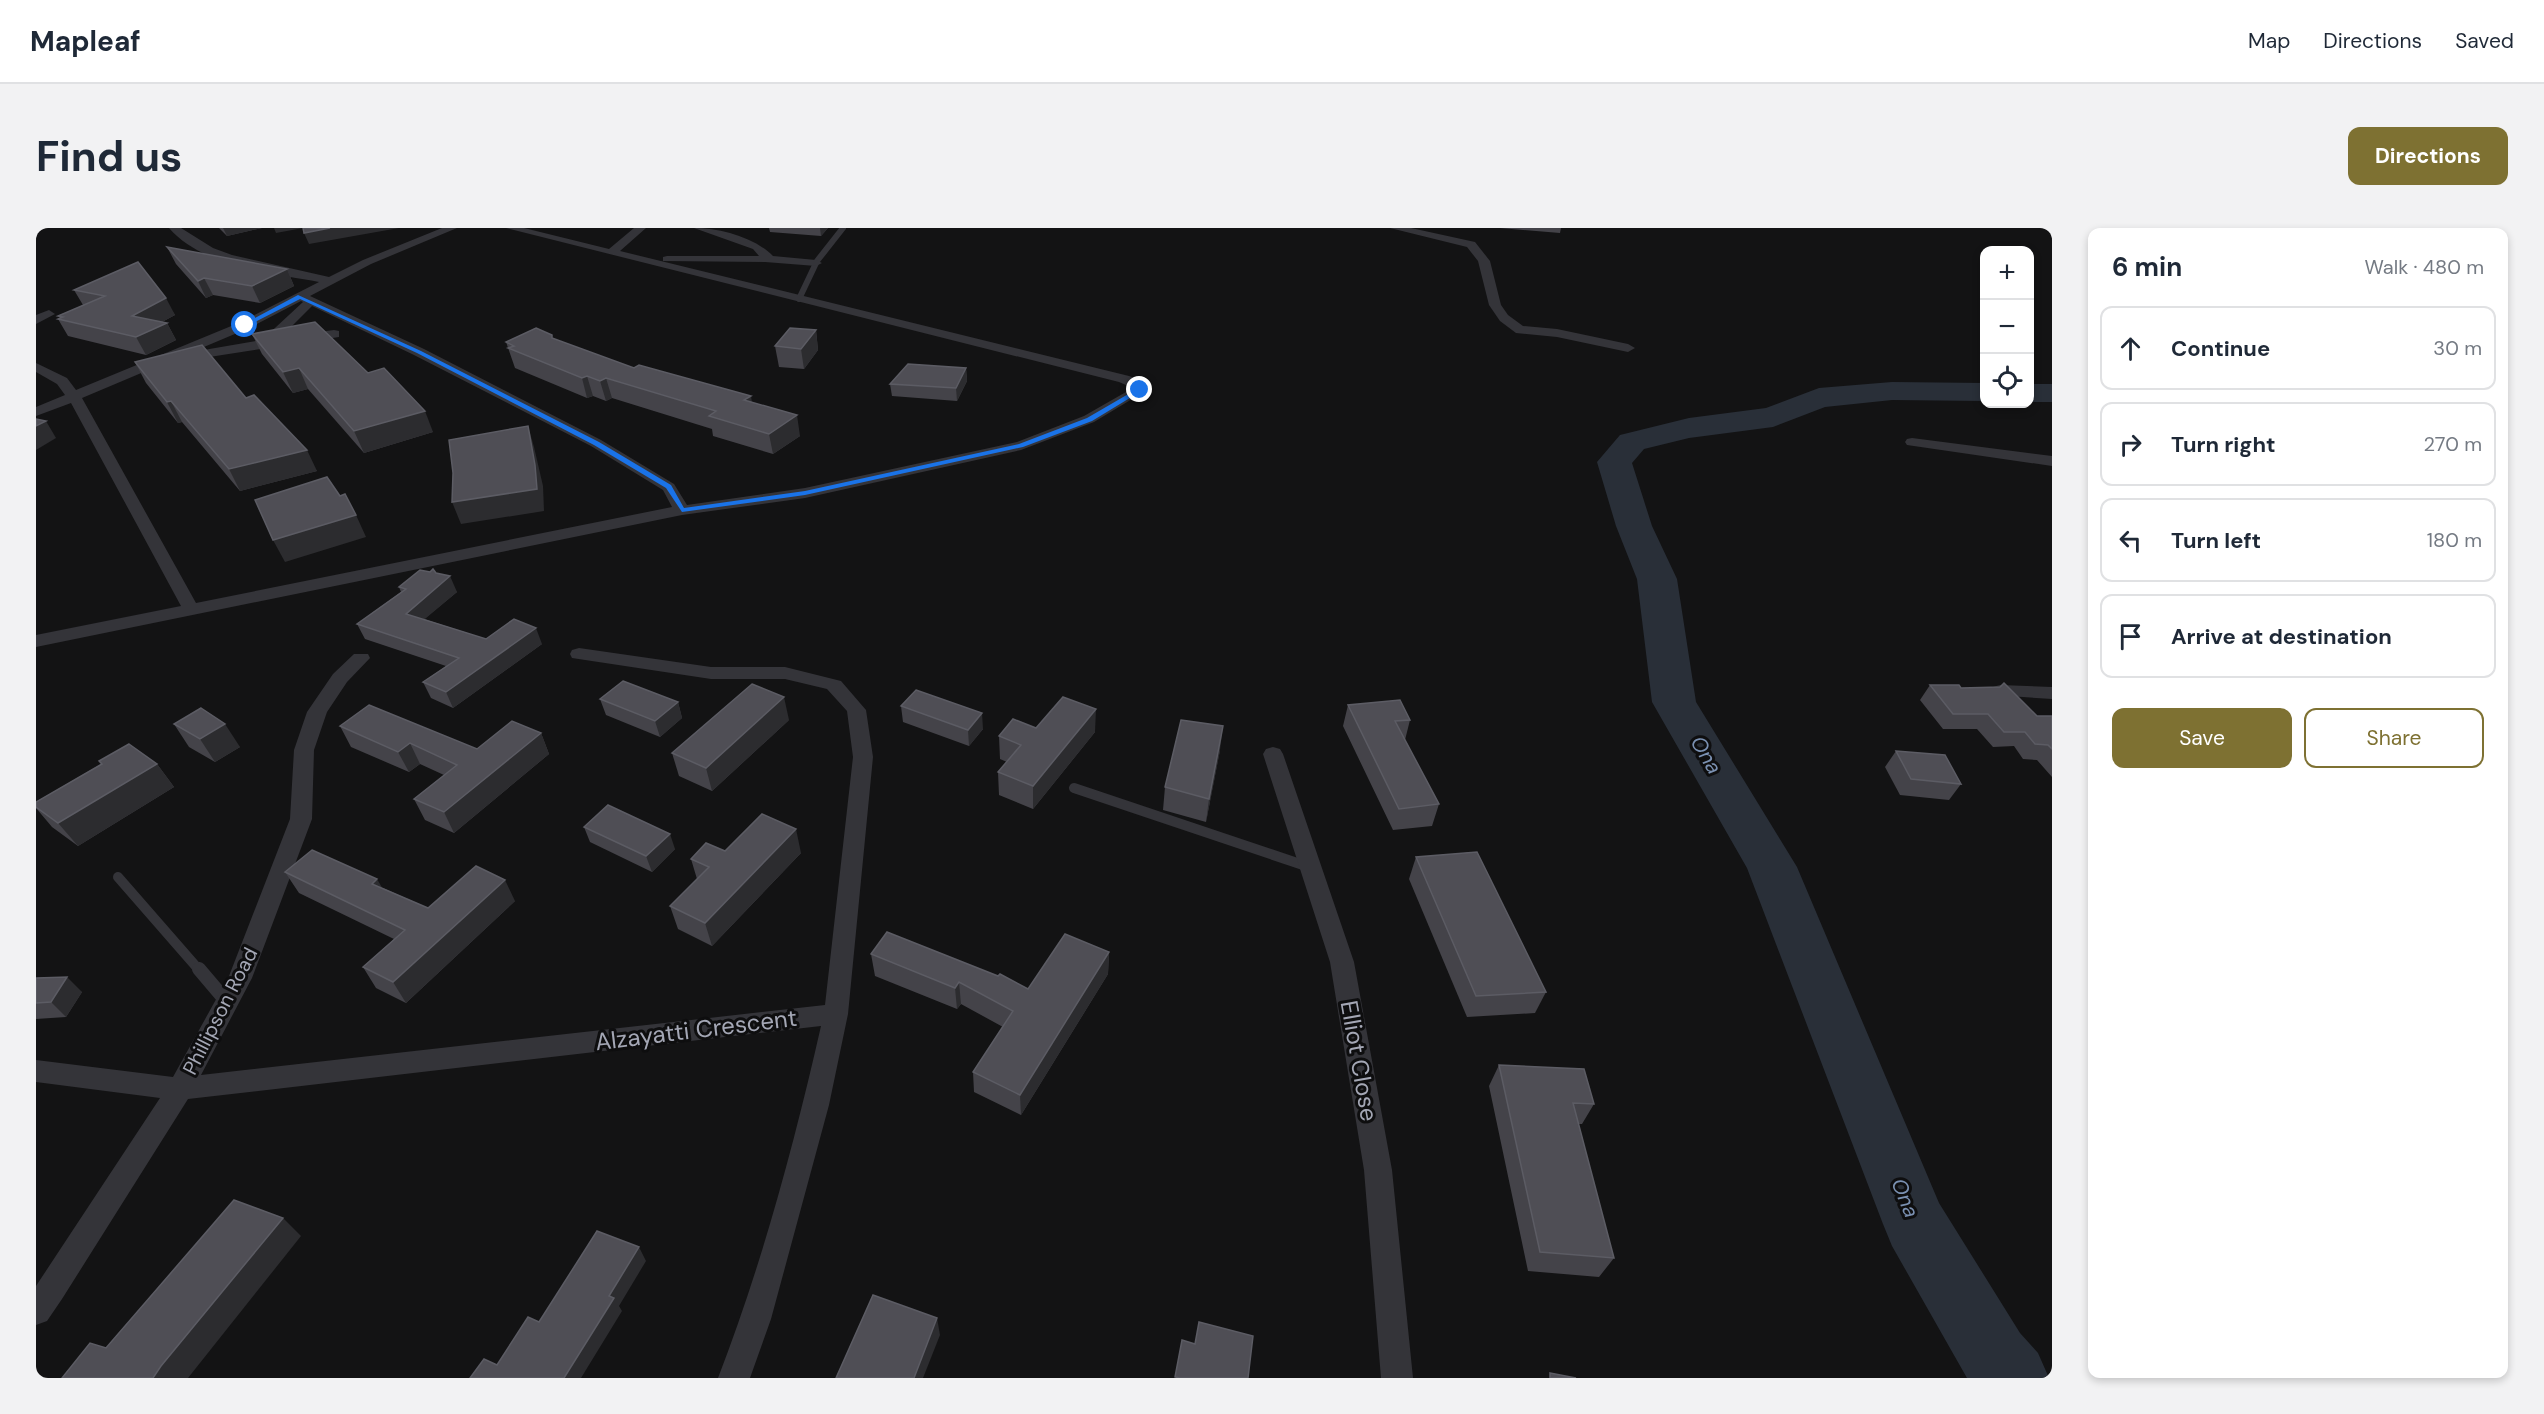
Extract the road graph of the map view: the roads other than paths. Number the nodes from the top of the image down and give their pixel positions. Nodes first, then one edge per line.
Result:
1 (174, 228) edge
2 (452, 228) edge
3 (512, 228) edge
4 (641, 228) edge
5 (699, 228) edge
6 (843, 228) edge
7 (1395, 228) edge
8 (611, 253) junction
9 (637, 259) junction
10 (770, 259) junction
11 (816, 263) junction
12 (331, 280) junction
13 (305, 299) junction
14 (799, 299) junction
15 (49, 314) dead end
16 (36, 320) edge
17 (334, 334) dead end
18 (1628, 348) dead end
19 (258, 349) junction
20 (171, 356) junction
21 (187, 357) junction
22 (215, 362) edge
23 (36, 367) edge
24 (75, 398) junction
25 (36, 412) edge
26 (1912, 442) dead end
27 (2052, 461) edge
28 (682, 510) junction
29 (192, 611) junction
30 (36, 641) edge
31 (579, 654) dead end
32 (361, 658) dead end
33 (2000, 690) edge
34 (2052, 693) edge
35 (1273, 754) dead end
36 (1074, 788) dead end
37 (1311, 868) junction
38 (118, 877) dead end
39 (228, 1002) junction
40 (836, 1014) junction
41 (36, 1071) edge
42 (180, 1089) junction
43 (36, 1310) edge
44 (734, 1378) edge
45 (1397, 1378) edge

1 - 12 street
2 - 12 street
3 - 8 street
4 - 8 street
5 - 10 street
6 - 11 lane
7 - 18 street
8 - 9 street
9 - 10 street
9 - 14 street
10 - 11 street
11 - 14 lane
12 - 13 street
13 - 19 street
13 - 20 street
13 - 28 street
14 - 28 street
15 - 16 street
17 - 19 street
19 - 21 street
20 - 21 street
20 - 24 street
21 - 22 street
23 - 24 street
24 - 25 street
24 - 29 street
26 - 27 street
28 - 29 street
29 - 30 street
31 - 40 street
32 - 39 street, Phillipson Road
33 - 34 street
35 - 37 street, Elliot Close
36 - 37 lane
37 - 45 street, Elliot Close
38 - 39 lane
39 - 42 street, Phillipson Road
40 - 42 street, Alzayatti Crescent
40 - 44 street
41 - 42 street, Alzayatti Crescent
42 - 43 street, Phillipson Road

